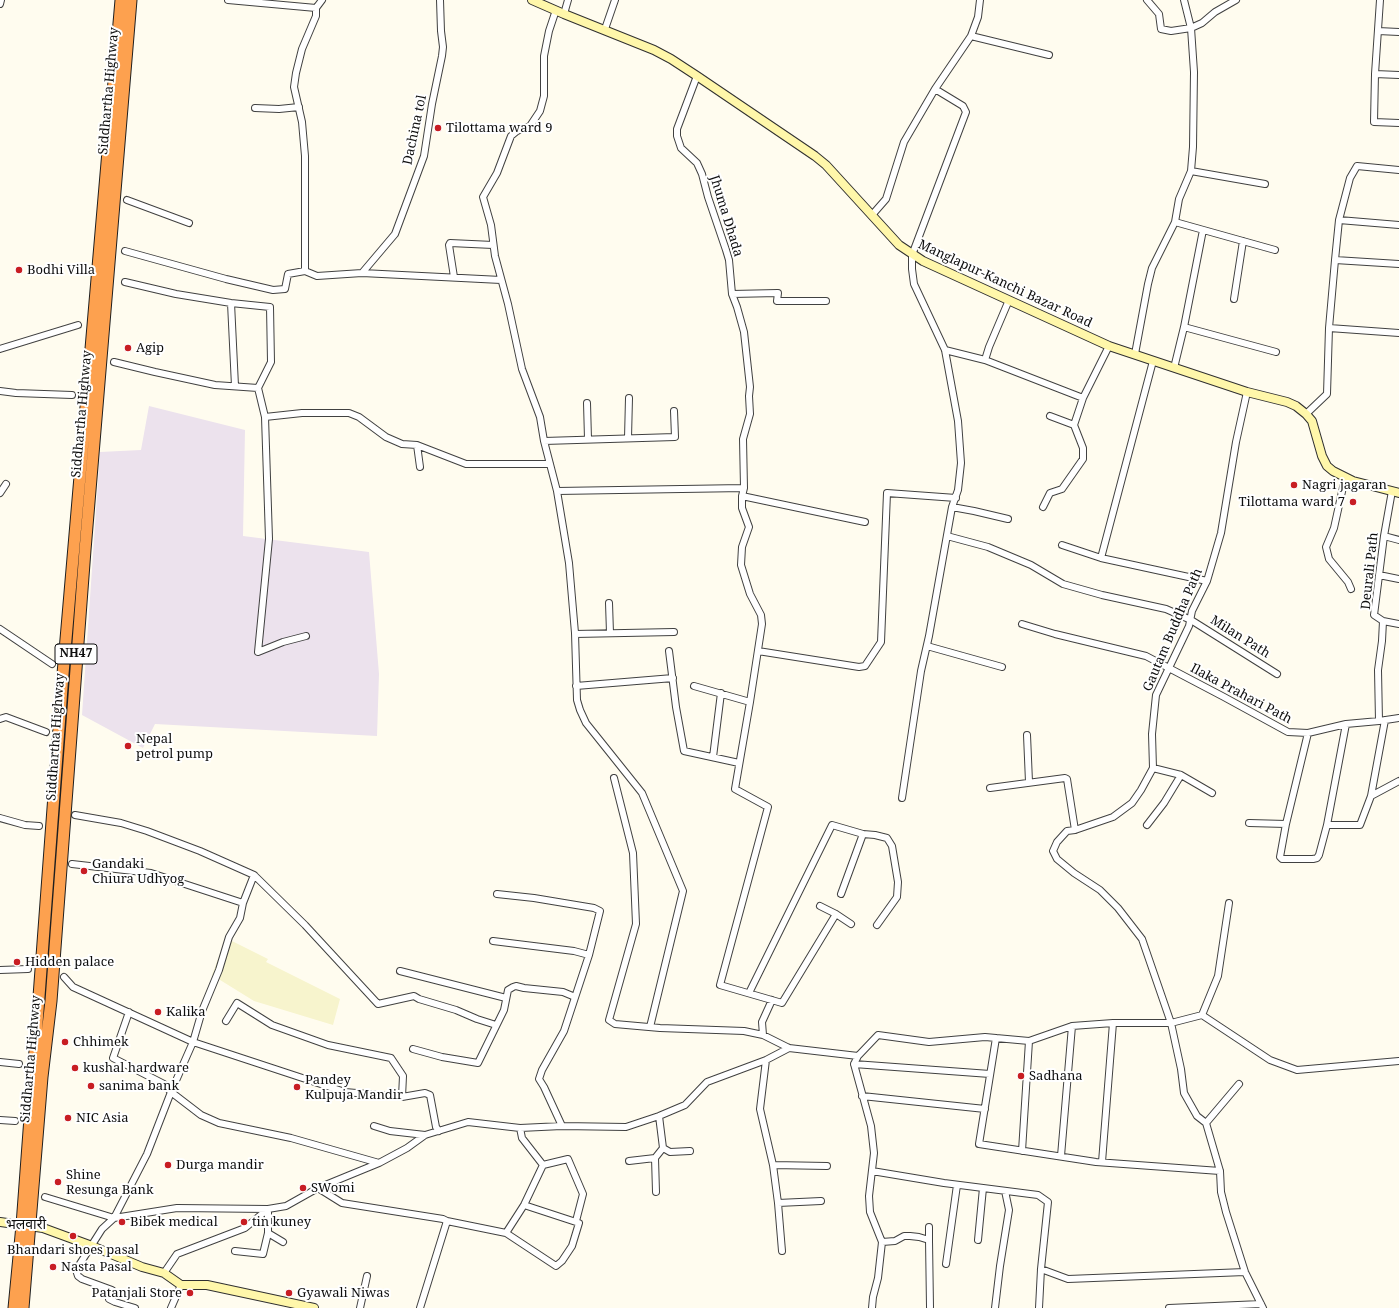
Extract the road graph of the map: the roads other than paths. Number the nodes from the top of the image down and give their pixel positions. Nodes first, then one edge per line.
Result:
1 (1, 0) edge
2 (121, 0) edge
3 (131, 0) edge
4 (228, 0) edge
5 (322, 0) edge
6 (440, 0) edge
7 (532, 0) edge
8 (568, 0) edge
9 (615, 0) edge
10 (980, 0) edge
11 (1147, 0) edge
12 (1184, 0) edge
13 (1236, 0) edge
14 (1380, 0) edge
15 (0, 4) edge
16 (316, 8) junction
17 (556, 10) junction
18 (564, 14) junction
19 (1191, 28) junction
20 (605, 30) junction
21 (1378, 31) junction
22 (1399, 32) edge
23 (971, 36) junction
24 (1049, 55) dead end
25 (1375, 74) junction
26 (1399, 75) edge
27 (697, 76) junction
28 (935, 89) junction
29 (299, 107) junction
30 (255, 108) dead end
31 (1399, 123) edge
32 (1399, 170) edge
33 (1190, 171) junction
34 (1265, 184) dead end
35 (127, 200) dead end
36 (872, 215) junction
37 (1339, 220) junction
38 (1175, 222) junction
39 (189, 223) dead end
40 (1399, 225) edge
41 (1203, 230) junction
42 (1243, 241) junction
43 (493, 245) junction
44 (1275, 250) dead end
45 (125, 251) dead end
46 (912, 255) junction
47 (1335, 260) junction
48 (1399, 264) edge
49 (305, 271) junction
50 (362, 273) junction
51 (454, 277) junction
52 (501, 280) junction
53 (125, 282) dead end
54 (732, 294) junction
55 (1234, 299) dead end
56 (826, 300) dead end
57 (1009, 300) junction
58 (231, 303) junction
59 (78, 325) dead end
60 (1184, 327) junction
61 (1329, 328) junction
62 (1399, 333) edge
63 (1109, 346) junction
64 (0, 349) edge
65 (945, 350) junction
66 (1276, 352) dead end
67 (1136, 354) junction
68 (985, 360) junction
69 (1153, 361) junction
70 (114, 362) dead end
71 (1174, 368) junction
72 (235, 386) junction
73 (258, 388) junction
74 (0, 391) edge
75 (1247, 392) junction
76 (72, 395) dead end
77 (629, 398) dead end
78 (1083, 398) junction
79 (587, 402) dead end
80 (674, 411) dead end
81 (1306, 414) junction
82 (265, 416) junction
83 (1050, 416) dead end
84 (1074, 425) junction
85 (628, 438) junction
86 (588, 439) junction
87 (544, 441) junction
88 (417, 445) junction
89 (550, 464) junction
90 (420, 467) dead end
91 (1345, 478) junction
92 (6, 484) dead end
93 (744, 488) junction
94 (557, 491) junction
95 (1395, 492) edge
96 (0, 493) edge
97 (742, 496) junction
98 (956, 498) junction
99 (952, 507) junction
100 (1043, 507) dead end
101 (1008, 519) dead end
102 (865, 522) dead end
103 (947, 536) junction
104 (1384, 536) junction
105 (1399, 540) edge
106 (1062, 546) dead end
107 (1101, 558) junction
108 (1379, 575) junction
109 (1399, 580) edge
110 (1207, 581) junction
111 (1351, 589) dead end
112 (609, 603) dead end
113 (1191, 620) junction
114 (1383, 620) junction
115 (1022, 624) dead end
116 (1399, 624) edge
117 (0, 629) edge
118 (674, 632) dead end
119 (610, 633) junction
120 (575, 634) junction
121 (306, 636) dead end
122 (927, 646) junction
123 (669, 651) dead end
124 (758, 651) junction
125 (52, 664) dead end
126 (1002, 667) dead end
127 (1169, 668) junction
128 (1277, 674) dead end
129 (672, 678) junction
130 (576, 686) junction
131 (694, 686) dead end
132 (721, 693) junction
133 (750, 702) junction
134 (1399, 718) edge
135 (0, 719) edge
136 (1382, 721) junction
137 (1346, 724) junction
138 (46, 732) dead end
139 (1308, 733) junction
140 (1027, 736) dead end
141 (712, 757) junction
142 (739, 764) junction
143 (1153, 768) junction
144 (1181, 775) junction
145 (614, 778) dead end
146 (1399, 781) edge
147 (1029, 782) junction
148 (990, 788) dead end
149 (1212, 793) dead end
150 (1371, 796) junction
151 (902, 798) dead end
152 (75, 815) dead end
153 (0, 818) edge
154 (1249, 823) dead end
155 (1286, 824) junction
156 (1147, 825) dead end
157 (1327, 825) junction
158 (39, 826) dead end
159 (1075, 830) junction
160 (863, 834) junction
161 (72, 864) dead end
162 (254, 875) junction
163 (497, 894) dead end
164 (840, 894) dead end
165 (243, 903) junction
166 (1229, 903) dead end
167 (820, 906) dead end
168 (836, 914) junction
169 (852, 924) dead end
170 (877, 925) dead end
171 (493, 941) dead end
172 (589, 955) junction
173 (28, 969) dead end
174 (0, 970) edge
175 (400, 971) dead end
176 (64, 977) dead end
177 (749, 993) junction
178 (575, 997) junction
179 (506, 998) junction
180 (772, 1000) junction
181 (129, 1012) junction
182 (1202, 1016) junction
183 (226, 1021) dead end
184 (1113, 1023) junction
185 (1171, 1023) junction
186 (496, 1025) junction
187 (1072, 1026) junction
188 (650, 1027) junction
189 (763, 1036) junction
190 (996, 1038) junction
191 (1029, 1041) junction
192 (192, 1042) junction
193 (789, 1048) junction
194 (413, 1050) dead end
195 (858, 1056) junction
196 (766, 1060) junction
197 (1399, 1061) edge
198 (0, 1062) edge
199 (19, 1064) dead end
200 (854, 1064) junction
201 (990, 1074) junction
202 (1239, 1084) dead end
203 (171, 1092) junction
204 (862, 1096) junction
205 (402, 1097) junction
206 (985, 1109) junction
207 (659, 1116) junction
208 (0, 1120) edge
209 (15, 1121) dead end
210 (1206, 1123) junction
211 (374, 1126) dead end
212 (562, 1126) junction
213 (520, 1128) junction
214 (439, 1131) junction
215 (425, 1135) junction
216 (663, 1148) junction
217 (690, 1150) dead end
218 (1022, 1150) junction
219 (1060, 1156) junction
220 (656, 1158) junction
221 (629, 1161) dead end
222 (1102, 1162) junction
223 (379, 1163) junction
224 (773, 1164) junction
225 (543, 1165) junction
226 (826, 1166) dead end
227 (872, 1171) junction
228 (1220, 1171) junction
229 (957, 1185) junction
230 (318, 1188) junction
231 (983, 1188) junction
232 (1006, 1191) junction
233 (656, 1192) dead end
234 (45, 1197) dead end
235 (821, 1201) dead end
236 (778, 1203) junction
237 (524, 1205) junction
238 (268, 1209) junction
239 (114, 1218) junction
240 (447, 1221) junction
241 (576, 1221) junction
242 (3, 1223) edge
243 (26, 1225) junction
244 (929, 1227) dead end
245 (268, 1233) junction
246 (506, 1233) junction
247 (929, 1240) junction
248 (978, 1240) dead end
249 (283, 1242) dead end
250 (882, 1242) junction
251 (92, 1246) junction
252 (235, 1251) dead end
253 (782, 1251) dead end
254 (946, 1264) dead end
255 (1041, 1269) junction
256 (1245, 1272) junction
257 (164, 1274) junction
258 (367, 1276) dead end
259 (181, 1285) junction
260 (1262, 1306) edge
261 (930, 1307) dead end
262 (14, 1308) edge
263 (23, 1308) edge
264 (135, 1308) edge
265 (171, 1308) edge
266 (314, 1308) edge
267 (360, 1308) edge
268 (420, 1308) edge
269 (872, 1308) edge
270 (995, 1308) edge
271 (1039, 1308) edge
272 (1169, 1308) edge

1 - 15 street
2 - 243 highway, Siddhartha Highway / NH47
3 - 243 highway, Siddhartha Highway / NH47
4 - 16 street
5 - 16 street
6 - 50 street, Dachina tol
7 - 17 street, Manglapur-Kanchi Bazar Road
8 - 18 street
9 - 20 street
10 - 23 street
11 - 19 street
12 - 19 street
13 - 19 street
14 - 21 street
16 - 29 street
17 - 18 street, Manglapur-Kanchi Bazar Road
17 - 43 street
18 - 20 street, Manglapur-Kanchi Bazar Road
19 - 33 street
20 - 27 street, Manglapur-Kanchi Bazar Road
21 - 22 street
21 - 25 street
23 - 24 street
23 - 28 street
25 - 26 street
25 - 31 street
27 - 36 street, Manglapur-Kanchi Bazar Road
27 - 54 street, Jhuma Dhada
28 - 36 street
28 - 46 street
29 - 30 street
29 - 49 street
32 - 37 street
33 - 34 street
33 - 38 street
35 - 39 street
36 - 46 street, Manglapur-Kanchi Bazar Road
37 - 40 street
37 - 47 street
38 - 41 street
38 - 67 street
41 - 42 street
41 - 60 street
42 - 44 street
42 - 55 street
43 - 51 street
43 - 52 street
45 - 49 street
46 - 57 street, Manglapur-Kanchi Bazar Road
46 - 65 street
47 - 48 street
47 - 61 street
49 - 50 street
50 - 51 street
51 - 52 street
52 - 87 street
53 - 58 street
54 - 56 street
54 - 93 street, Jhuma Dhada
57 - 63 street, Manglapur-Kanchi Bazar Road
57 - 68 street
58 - 72 street
58 - 73 street
59 - 64 street
60 - 66 street
60 - 71 street
61 - 62 street
61 - 81 street
63 - 67 street, Manglapur-Kanchi Bazar Road
63 - 78 street
65 - 68 street
65 - 98 street
67 - 69 street, Manglapur-Kanchi Bazar Road
68 - 78 street
69 - 71 street, Manglapur-Kanchi Bazar Road
69 - 107 street
70 - 72 street
71 - 75 street, Manglapur-Kanchi Bazar Road
72 - 73 street
73 - 82 street
74 - 76 street
75 - 81 street, Manglapur-Kanchi Bazar Road
75 - 110 street, Gautam Buddha Path
77 - 85 street
78 - 84 street
79 - 86 street
80 - 85 street
81 - 91 street, Manglapur-Kanchi Bazar Road
82 - 88 street
82 - 121 street
83 - 84 street
84 - 100 street
85 - 86 street
86 - 87 street
87 - 89 street
88 - 89 street
88 - 90 street
89 - 94 street
91 - 95 street, Manglapur-Kanchi Bazar Road
91 - 111 street
92 - 96 street
93 - 94 street
93 - 97 street, Jhuma Dhada
94 - 120 street
95 - 104 street, Deurali Path
97 - 102 street
97 - 124 street, Jhuma Dhada
98 - 99 street
98 - 124 street
99 - 101 street
99 - 103 street
103 - 113 street, Milan Path
103 - 122 street
104 - 105 street
104 - 108 street, Deurali Path
106 - 107 street
107 - 110 street
108 - 109 street
108 - 114 street, Deurali Path
110 - 113 street, Gautam Buddha Path
112 - 119 street
113 - 127 street, Gautam Buddha Path
113 - 128 street, Milan Path
114 - 116 street
114 - 136 street, Deurali Path
115 - 127 street, Ilaka Prahari Path
117 - 125 street
118 - 119 street
119 - 120 street
120 - 130 street
122 - 126 street
122 - 151 street
123 - 129 street
124 - 133 street, Jhuma Dhada
127 - 139 street, Ilaka Prahari Path
127 - 143 street, Gautam Buddha Path
129 - 130 street
129 - 141 street
130 - 188 street
131 - 132 street
132 - 133 street
132 - 141 street
133 - 142 street, Jhuma Dhada
134 - 136 street, Ilaka Prahari Path
135 - 138 street
136 - 137 street, Ilaka Prahari Path
136 - 150 street, Deurali Path
137 - 139 street, Ilaka Prahari Path
137 - 157 street
139 - 155 street
140 - 147 street
141 - 142 street
142 - 177 street, Jhuma Dhada
143 - 144 street
143 - 159 street
144 - 149 street
144 - 156 street
145 - 188 street
146 - 150 street
147 - 148 street
147 - 159 street
150 - 157 street, Deurali Path
152 - 162 street
153 - 158 street
154 - 155 street
155 - 157 street
159 - 185 street
160 - 164 street
160 - 170 street
160 - 177 street
161 - 165 street
162 - 165 street
162 - 186 street
163 - 172 street
165 - 192 street
166 - 182 street
167 - 168 street
168 - 169 street
168 - 180 street
171 - 172 street
172 - 178 street
173 - 174 street
175 - 179 street
176 - 181 street
177 - 180 street
178 - 179 street
178 - 212 street
179 - 186 street
180 - 189 street
181 - 192 street
181 - 203 street
182 - 185 street
182 - 197 street
183 - 205 street
184 - 185 street
184 - 187 street
184 - 222 street
185 - 210 street
186 - 194 street
187 - 191 street
187 - 219 street
188 - 189 street
189 - 193 street
190 - 191 street
190 - 195 street
190 - 201 street
191 - 218 street
192 - 203 street
192 - 205 street
193 - 195 street
193 - 196 street
195 - 200 street
196 - 207 street
196 - 224 street
198 - 199 street
200 - 201 street
200 - 204 street
201 - 206 street
202 - 210 street
203 - 223 street
203 - 239 street
204 - 206 street
204 - 227 street
205 - 214 street
206 - 218 street
207 - 212 street
207 - 216 street
208 - 209 street
210 - 228 street
211 - 215 street
212 - 213 street
213 - 214 street
213 - 225 street
214 - 215 street
215 - 223 street
216 - 217 street
216 - 220 street
218 - 219 street
219 - 222 street
220 - 221 street
220 - 233 street
222 - 228 street
223 - 230 street
224 - 226 street
224 - 236 street
225 - 237 street
225 - 241 street
227 - 229 street
227 - 250 street
228 - 256 street
229 - 231 street
229 - 254 street
230 - 238 street
230 - 240 street
231 - 232 street
231 - 248 street
232 - 255 street
232 - 270 street
234 - 239 street
235 - 236 street
236 - 253 street
237 - 241 street
237 - 246 street
238 - 239 street
238 - 245 street
238 - 257 street
239 - 251 street
240 - 246 street
240 - 268 street
241 - 246 street
242 - 243 street
243 - 251 street
243 - 262 highway, Siddhartha Highway / NH47
243 - 263 highway, Siddhartha Highway / NH47
244 - 247 street
245 - 249 street
245 - 252 street
247 - 250 street
247 - 261 street
250 - 269 street
251 - 257 street
251 - 264 street
255 - 256 street
255 - 271 street
256 - 260 street
257 - 259 street
258 - 267 street
259 - 265 street
259 - 266 street
260 - 272 street

